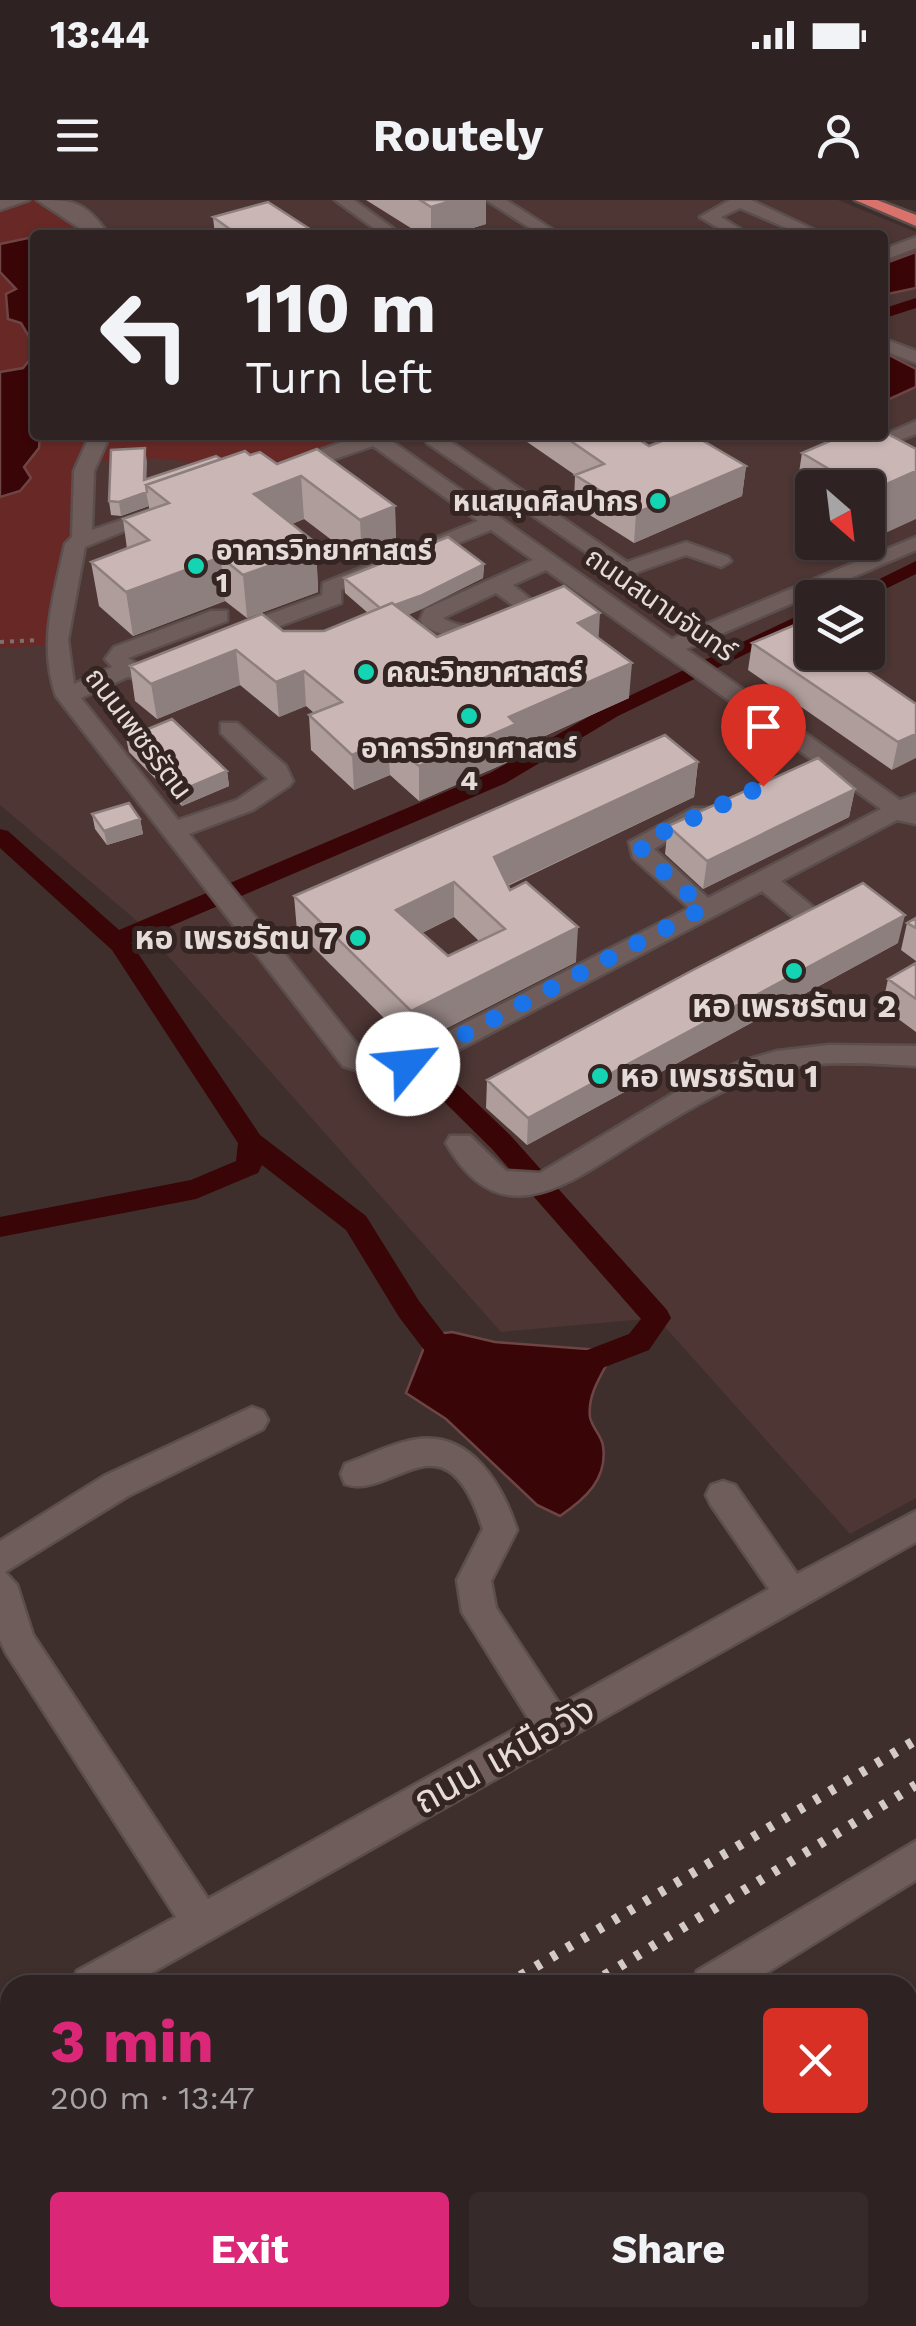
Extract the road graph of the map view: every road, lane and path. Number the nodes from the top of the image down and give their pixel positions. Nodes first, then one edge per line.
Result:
1 (22, 200) edge
2 (44, 200) edge
3 (67, 200) edge
4 (343, 200) edge
5 (494, 200) edge
6 (863, 200) edge
7 (741, 201) edge
8 (0, 206) edge
9 (916, 220) edge
10 (93, 230) edge
11 (97, 230) edge
12 (387, 230) edge
13 (545, 230) edge
14 (733, 230) edge
15 (806, 230) edge
16 (916, 242) edge
17 (888, 254) edge
18 (888, 346) edge
19 (916, 358) edge
20 (916, 412) edge
21 (888, 427) edge
22 (916, 427) edge
23 (888, 432) edge
24 (96, 440) edge
25 (364, 440) edge
26 (376, 440) edge
27 (431, 440) edge
28 (444, 440) edge
29 (881, 440) edge
30 (394, 453) junction
31 (903, 459) edge
32 (274, 474) edge
33 (176, 507) edge
34 (494, 522) junction
35 (393, 532) dead end
36 (82, 540) junction
37 (916, 543) edge
38 (420, 552) junction
39 (721, 561) dead end
40 (556, 567) junction
41 (621, 570) junction
42 (498, 584) dead end
43 (219, 616) dead end
44 (700, 635) junction
45 (56, 639) junction
46 (0, 642) edge
47 (671, 647) junction
48 (126, 669) junction
49 (66, 696) junction
50 (229, 728) dead end
51 (720, 805) edge
52 (910, 811) edge
53 (175, 830) junction
54 (762, 878) junction
55 (704, 908) junction
56 (814, 922) edge
57 (916, 1056) edge
58 (460, 1143) dead end
59 (252, 1420) dead end
60 (358, 1474) dead end
61 (724, 1494) dead end
62 (916, 1525) edge
63 (0, 1559) edge
64 (0, 1585) edge
65 (792, 1594) junction
66 (9, 1648) edge
67 (554, 1727) junction
68 (916, 1859) edge
69 (202, 1923) junction
70 (109, 1975) edge
71 (729, 1975) edge

1 - 8 street
2 - 10 street
3 - 11 street
4 - 12 street
5 - 13 street
6 - 9 highway
7 - 14 street
7 - 15 street
16 - 17 street
18 - 19 street
20 - 21 street
22 - 23 street
24 - 36 street, ถนนเพชรรัตน
25 - 32 street
26 - 30 street, ถนนสนามจันทร์
27 - 30 street
28 - 41 street
29 - 31 street
30 - 34 street, ถนนสนามจันทร์
33 - 36 street
34 - 38 street
34 - 40 street, ถนนสนามจันทร์
35 - 38 street
36 - 45 street, ถนนเพชรรัตน
37 - 44 street
38 - 48 street
39 - 41 street
40 - 41 street
40 - 42 street
40 - 47 street, ถนนสนามจันทร์
41 - 44 street
43 - 48 street
44 - 47 street
45 - 46 path
45 - 49 street, ถนนเพชรรัตน
47 - 52 street, ถนนสนามจันทร์
48 - 49 street
49 - 53 street, ถนนเพชรรัตน
50 - 53 street
51 - 55 street
52 - 54 street, ถนนเพชรรัตน
53 - 55 street, ถนนเพชรรัตน
54 - 55 street, ถนนเพชรรัตน
54 - 56 street
57 - 58 street
59 - 63 street
60 - 67 street
61 - 65 street
62 - 65 street, ถนน เหนือวัง
64 - 66 street
65 - 67 street, ถนน เหนือวัง
66 - 69 street
67 - 69 street, ถนน เหนือวัง
68 - 71 street
69 - 70 street, ถนน เหนือวัง

